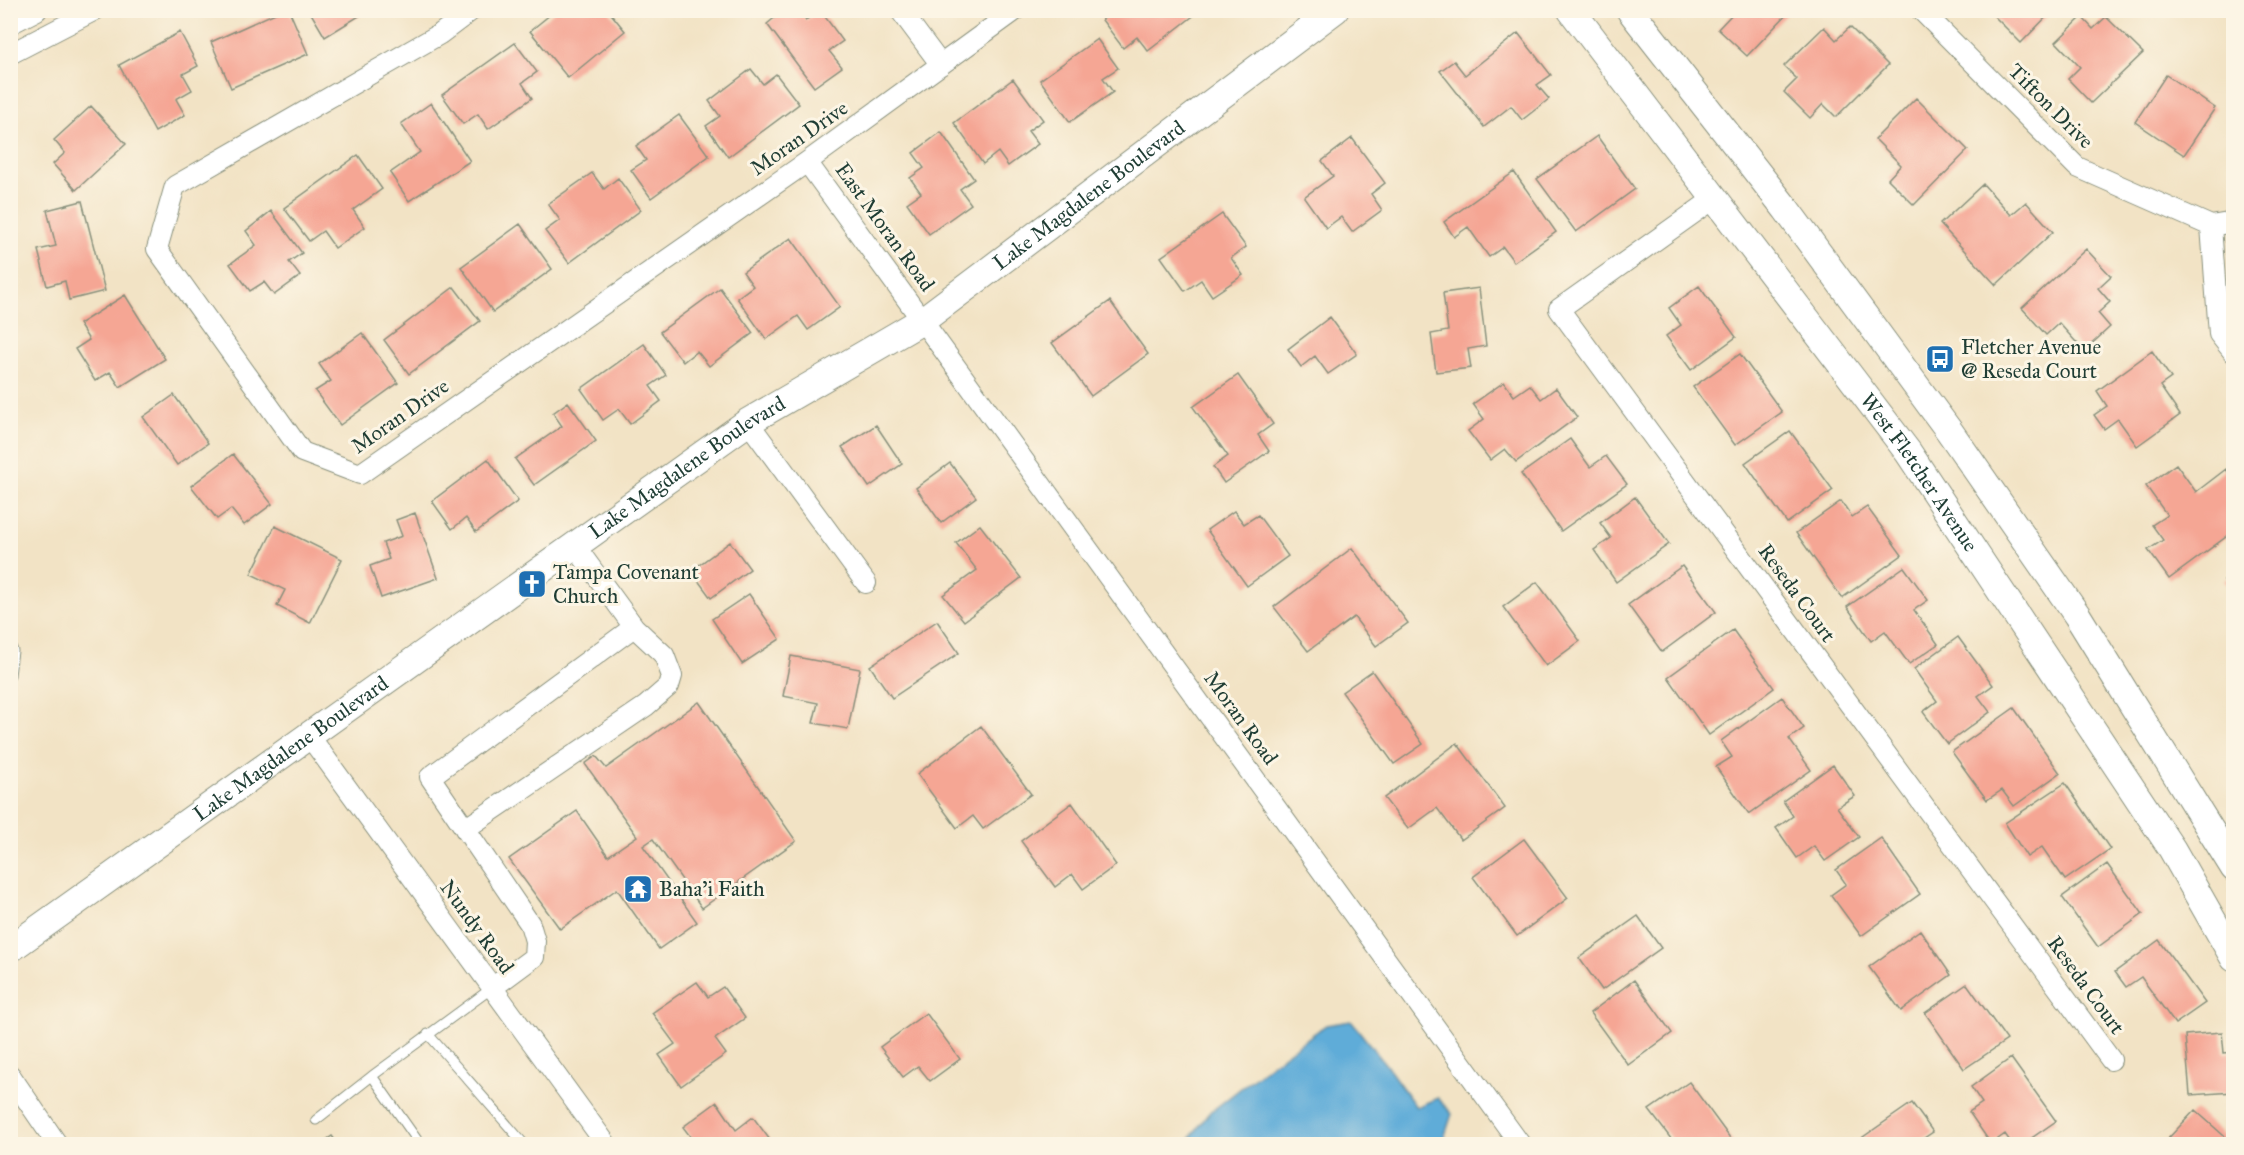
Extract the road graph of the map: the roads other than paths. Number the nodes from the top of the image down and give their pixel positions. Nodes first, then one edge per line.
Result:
1 (37, 10) edge
2 (95, 10) edge
3 (472, 10) edge
4 (900, 10) edge
5 (1016, 10) edge
6 (1335, 10) edge
7 (1571, 10) edge
8 (1630, 10) edge
9 (1921, 10) edge
10 (10, 24) edge
11 (10, 54) edge
12 (941, 65) junction
13 (807, 162) junction
14 (1715, 198) junction
15 (2234, 222) edge
16 (2211, 226) junction
17 (923, 320) junction
18 (2234, 353) edge
19 (748, 422) junction
20 (575, 546) junction
21 (866, 583) dead end
22 (634, 627) junction
23 (10, 644) edge
24 (10, 675) edge
25 (310, 737) junction
26 (465, 829) junction
27 (2234, 868) edge
28 (10, 949) edge
29 (2234, 958) edge
30 (492, 988) junction
31 (428, 1034) junction
32 (2111, 1060) dead end
33 (10, 1075) edge
34 (372, 1076) junction
35 (316, 1120) dead end
36 (57, 1144) edge
37 (420, 1144) edge
38 (524, 1144) edge
39 (606, 1144) edge
40 (1520, 1144) edge

1 - 10 street
2 - 11 street
3 - 13 street, Moran Drive
4 - 12 street
5 - 12 street, Moran Drive
6 - 17 main road, Lake Magdalene Boulevard
7 - 14 main road, West Fletcher Avenue
8 - 27 main road
9 - 16 street, Tifton Drive
12 - 13 street, Moran Drive
13 - 17 street, East Moran Road
14 - 29 main road, West Fletcher Avenue
14 - 32 street, Reseda Court
15 - 16 street
16 - 18 street
17 - 19 main road, Lake Magdalene Boulevard
17 - 40 street, Moran Road
19 - 20 main road, Lake Magdalene Boulevard
19 - 21 street
20 - 22 street
20 - 25 main road, Lake Magdalene Boulevard
22 - 26 street
22 - 26 street
23 - 24 lane
25 - 28 main road, Lake Magdalene Boulevard
25 - 30 street, Nundy Road
26 - 30 street
30 - 31 lane
30 - 39 street, Nundy Road
31 - 34 lane
31 - 38 lane
33 - 36 street
34 - 35 lane
34 - 37 lane

